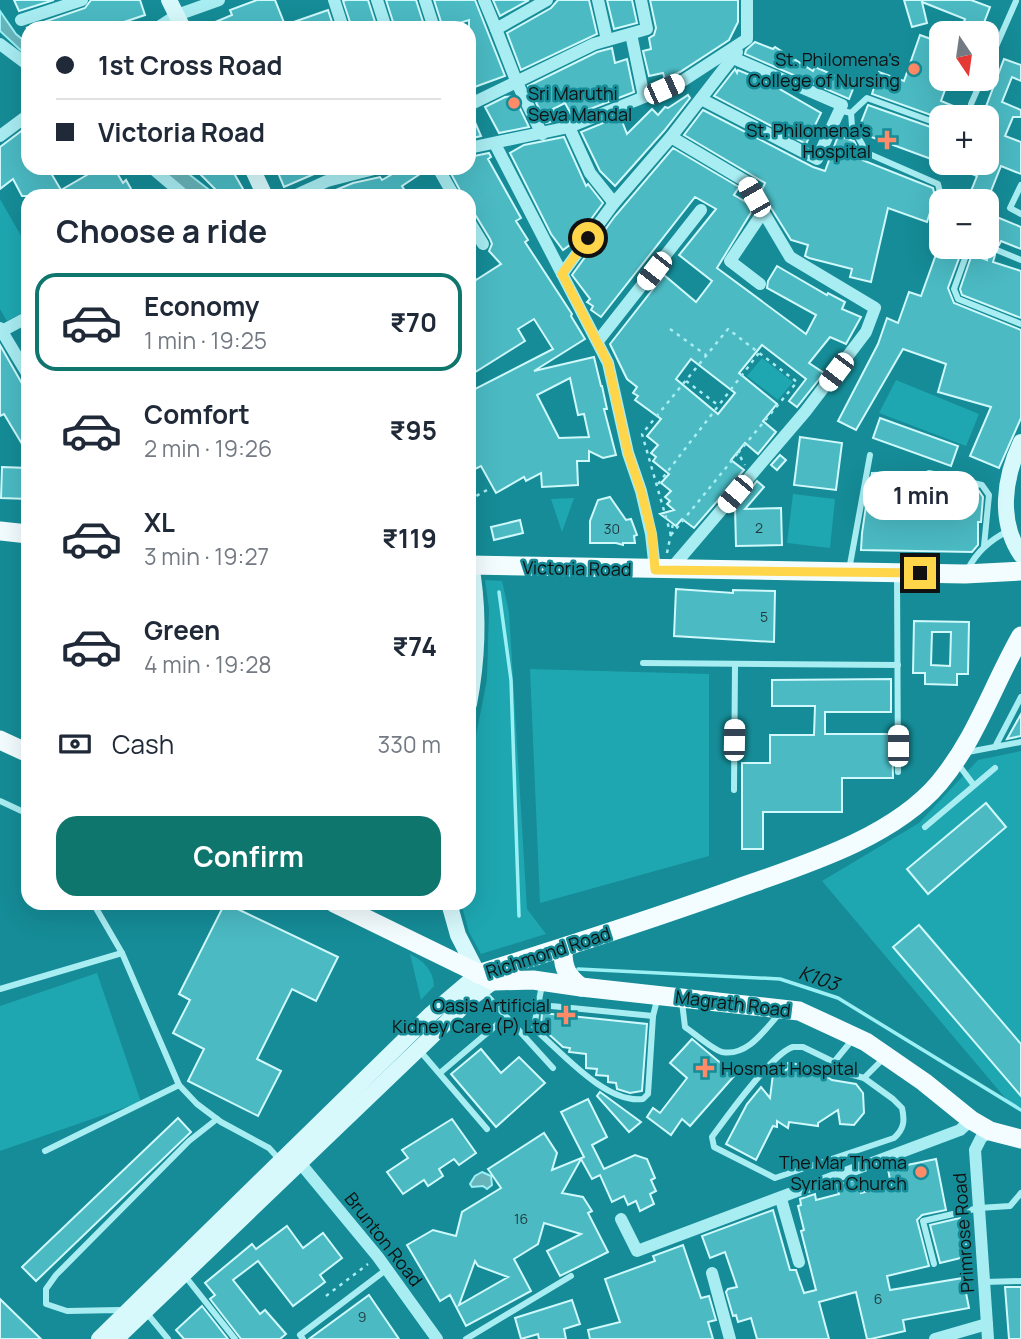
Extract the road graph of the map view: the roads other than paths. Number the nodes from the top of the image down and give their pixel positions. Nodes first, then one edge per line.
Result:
1 (82, 0) edge
2 (219, 0) edge
3 (334, 0) edge
4 (377, 0) edge
5 (425, 0) edge
6 (484, 0) edge
7 (598, 0) edge
8 (641, 0) edge
9 (747, 0) edge
10 (1015, 0) edge
11 (538, 2) edge
12 (176, 14) edge
13 (21, 20) dead end
14 (341, 21) edge
15 (384, 21) edge
16 (432, 21) edge
17 (496, 29) junction
18 (631, 34) junction
19 (747, 38) junction
20 (999, 38) edge
21 (607, 40) junction
22 (0, 44) edge
23 (733, 58) junction
24 (21, 60) edge
25 (517, 83) junction
26 (977, 91) edge
27 (644, 97) junction
28 (701, 99) junction
29 (476, 102) edge
30 (971, 104) dead end
31 (845, 111) junction
32 (21, 120) edge
33 (929, 120) edge
34 (569, 127) junction
35 (542, 134) junction
36 (0, 136) edge
37 (671, 137) junction
38 (495, 144) junction
39 (476, 147) edge
40 (160, 175) edge
41 (351, 175) edge
42 (1021, 185) edge
43 (178, 189) edge
44 (310, 189) edge
45 (939, 189) edge
46 (614, 203) junction
47 (701, 210) dead end
48 (763, 212) junction
49 (1021, 214) edge
50 (476, 232) edge
51 (483, 244) dead end
52 (999, 251) edge
53 (965, 259) edge
54 (1021, 260) edge
55 (562, 274) junction
56 (760, 284) dead end
57 (21, 320) edge
58 (1021, 324) edge
59 (1, 330) edge
60 (598, 341) junction
61 (21, 363) edge
62 (1021, 442) edge
63 (870, 455) dead end
64 (929, 473) dead end
65 (0, 531) edge
66 (1008, 531) junction
67 (21, 533) edge
68 (985, 546) junction
69 (1021, 555) edge
70 (476, 570) edge
71 (662, 570) junction
72 (849, 572) junction
73 (1021, 572) edge
74 (897, 573) junction
75 (965, 574) junction
76 (476, 608) edge
77 (476, 626) edge
78 (1021, 636) edge
79 (643, 663) dead end
80 (735, 664) junction
81 (898, 665) junction
82 (1021, 697) edge
83 (0, 740) edge
84 (1021, 742) edge
85 (995, 747) junction
86 (21, 750) edge
87 (958, 756) junction
88 (995, 768) dead end
89 (898, 772) dead end
90 (974, 784) junction
91 (734, 790) dead end
92 (0, 801) edge
93 (21, 811) edge
94 (925, 827) dead end
95 (97, 910) edge
96 (347, 910) edge
97 (451, 910) edge
98 (567, 946) junction
99 (122, 953) junction
100 (543, 981) junction
101 (485, 982) junction
102 (581, 987) junction
103 (0, 989) edge
104 (658, 994) junction
105 (681, 997) junction
106 (540, 1002) junction
107 (783, 1009) junction
108 (653, 1016) junction
109 (506, 1017) junction
110 (855, 1037) junction
111 (418, 1049) junction
112 (886, 1056) junction
113 (834, 1062) junction
114 (553, 1068) dead end
115 (440, 1073) junction
116 (864, 1077) junction
117 (178, 1085) junction
118 (217, 1119) junction
119 (971, 1120) junction
120 (487, 1129) dead end
121 (990, 1131) junction
122 (1021, 1139) edge
123 (46, 1152) dead end
124 (291, 1160) junction
125 (1021, 1193) edge
126 (781, 1199) junction
127 (979, 1208) junction
128 (621, 1219) dead end
129 (799, 1262) dead end
130 (934, 1264) dead end
131 (387, 1269) junction
132 (712, 1273) dead end
133 (184, 1275) junction
134 (571, 1276) dead end
135 (1021, 1281) edge
136 (984, 1282) junction
137 (145, 1310) junction
138 (125, 1314) junction
139 (987, 1324) junction
140 (434, 1338) edge
141 (99, 1339) edge
142 (116, 1339) edge
143 (169, 1339) edge
144 (235, 1339) edge
145 (303, 1339) edge
146 (467, 1339) edge
147 (730, 1339) edge
148 (935, 1339) edge
149 (988, 1339) edge

1 - 13 street
2 - 12 street
3 - 14 street
4 - 15 street
5 - 16 street
6 - 17 street
7 - 21 street
8 - 18 street
9 - 19 street
10 - 20 lane
11 - 17 street
17 - 25 street
18 - 21 street
18 - 27 street
19 - 23 street
19 - 27 street
21 - 25 street
22 - 24 street
23 - 28 street
23 - 31 street
25 - 29 street
25 - 35 street
26 - 30 lane
27 - 34 street
28 - 31 street
28 - 37 street
31 - 33 lane
31 - 45 lane
32 - 36 street
34 - 35 street
34 - 46 street
35 - 38 street
37 - 46 street
37 - 48 street
38 - 39 street
38 - 55 street
40 - 43 street
41 - 44 street
42 - 49 lane
46 - 55 street
47 - 60 street
48 - 56 street
48 - 71 street
50 - 51 street
52 - 54 lane
53 - 58 lane
55 - 60 street
57 - 59 street
59 - 61 street
60 - 71 street
62 - 66 main road
63 - 72 lane
64 - 68 lane
65 - 67 main road
66 - 68 lane
66 - 69 main road
68 - 75 lane
70 - 71 main road, Victoria Road
71 - 72 main road, Victoria Road
72 - 74 main road, Victoria Road
73 - 75 main road, Victoria Road
74 - 75 main road, Victoria Road
74 - 81 lane
76 - 77 main road
78 - 87 main road, Richmond Road
79 - 80 lane
80 - 81 lane
80 - 91 lane
81 - 89 lane
82 - 85 lane
83 - 86 main road
84 - 85 lane
85 - 87 lane
87 - 90 lane
87 - 98 main road, Richmond Road
88 - 90 lane
90 - 94 lane
92 - 93 lane
95 - 99 lane
96 - 101 main road
97 - 101 main road
98 - 101 main road, Richmond Road
98 - 102 main road
99 - 103 lane
99 - 117 lane
100 - 101 main road, Magrath Road
100 - 102 main road, Magrath Road
100 - 106 lane
101 - 109 lane
101 - 111 main road, Richmond Road
101 - 124 main road, Richmond Road
102 - 104 main road, Magrath Road
104 - 105 main road, Magrath Road
104 - 108 lane
105 - 107 main road, Magrath Road
105 - 107 lane
106 - 108 lane
106 - 108 lane
107 - 110 main road, Magrath Road
109 - 114 lane
109 - 115 lane
110 - 112 main road, Magrath Road
110 - 113 lane
111 - 115 lane
111 - 124 main road, Richmond Road
112 - 116 lane
112 - 119 main road, Magrath Road
113 - 116 lane
113 - 116 lane
115 - 120 lane
117 - 118 lane
117 - 123 lane
118 - 124 lane
118 - 138 lane
119 - 121 main road, Magrath Road
119 - 126 street
121 - 122 main road, Magrath Road
121 - 127 street, Primrose Road
124 - 131 street, Brunton Road
124 - 133 main road, Richmond Road
124 - 138 main road, Richmond Road
125 - 127 lane
126 - 128 street
126 - 129 street
127 - 130 lane
127 - 136 street, Primrose Road
131 - 140 street, Brunton Road
131 - 145 lane
132 - 147 street
133 - 137 main road, Richmond Road
133 - 144 lane
134 - 146 lane
135 - 136 lane
136 - 139 street, Primrose Road
137 - 142 main road, Richmond Road
137 - 143 lane
138 - 141 main road, Richmond Road
139 - 148 street
139 - 149 street, Primrose Road

